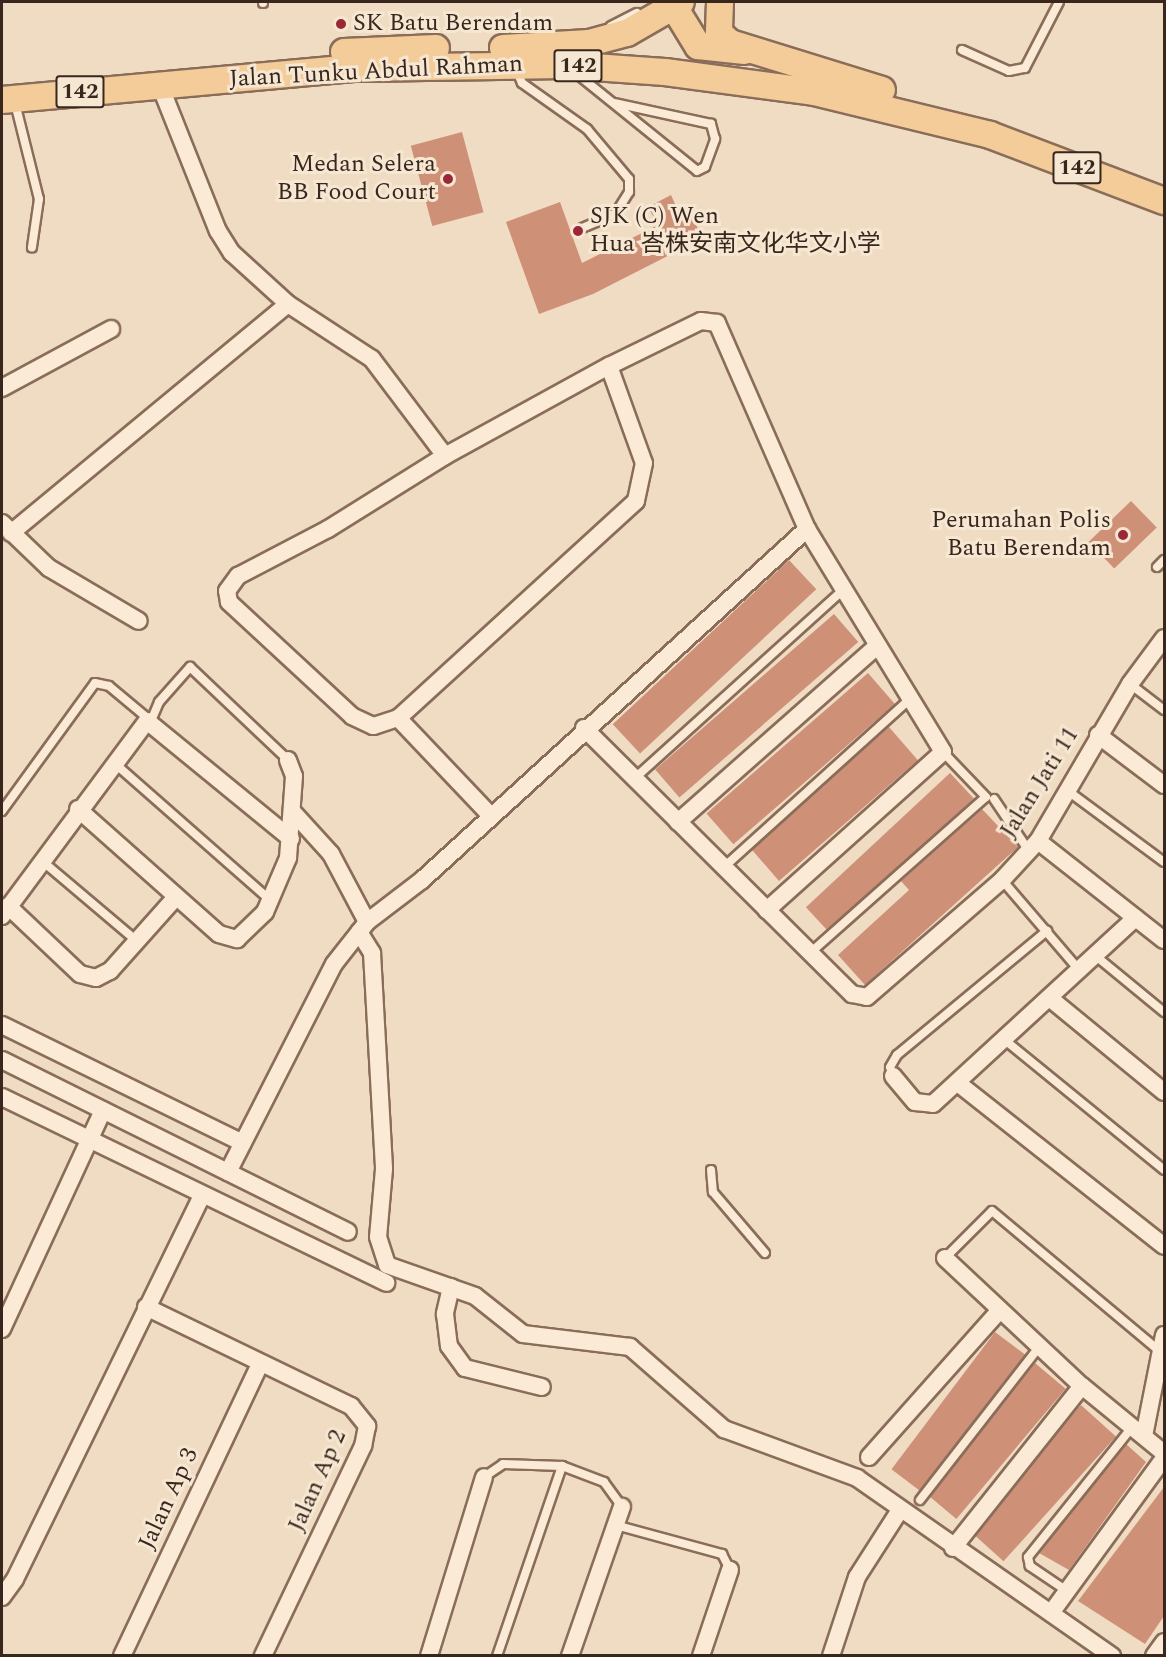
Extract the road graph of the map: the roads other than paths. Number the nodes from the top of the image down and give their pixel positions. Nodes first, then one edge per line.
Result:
1 (720, 2) edge
2 (1059, 2) edge
3 (671, 3) edge
4 (962, 50) dead end
5 (745, 51) junction
6 (568, 55) junction
7 (515, 65) junction
8 (159, 83) junction
9 (6, 95) edge
10 (615, 103) junction
11 (990, 135) junction
12 (1164, 201) edge
13 (582, 228) dead end
14 (32, 247) dead end
15 (288, 304) junction
16 (111, 329) dead end
17 (609, 366) junction
18 (2, 388) edge
19 (445, 456) junction
20 (6, 528) edge
21 (807, 529) junction
22 (1164, 560) edge
23 (1157, 567) dead end
24 (843, 590) junction
25 (139, 621) dead end
26 (1164, 638) edge
27 (876, 645) junction
28 (1130, 684) junction
29 (910, 699) junction
30 (1164, 710) edge
31 (398, 718) junction
32 (151, 721) junction
33 (584, 728) junction
34 (1098, 735) junction
35 (943, 752) junction
36 (288, 759) joint
37 (113, 762) junction
38 (635, 778) junction
39 (1164, 785) edge
40 (1068, 791) junction
41 (994, 799) dead end
42 (78, 809) junction
43 (2, 811) edge
44 (292, 811) junction
45 (489, 814) junction
46 (678, 822) junction
47 (291, 839) junction
48 (1033, 846) junction
49 (41, 860) junction
50 (1164, 862) edge
51 (724, 867) junction
52 (1002, 880) junction
53 (176, 897) junction
54 (271, 902) junction
55 (766, 910) junction
56 (5, 911) edge
57 (1135, 918) junction
58 (363, 927) junction
59 (1047, 931) junction
60 (1164, 940) edge
61 (137, 941) junction
62 (810, 953) junction
63 (1097, 957) junction
64 (1082, 972) junction
65 (1052, 1000) junction
66 (1164, 1012) edge
67 (2, 1025) edge
68 (1006, 1041) junction
69 (2, 1060) edge
70 (893, 1076) joint
71 (959, 1084) junction
72 (1164, 1092) edge
73 (2, 1097) edge
74 (103, 1110) junction
75 (89, 1141) junction
76 (243, 1143) junction
77 (711, 1170) dead end
78 (1164, 1170) edge
79 (228, 1172) junction
80 (201, 1197) junction
81 (348, 1232) dead end
82 (1164, 1246) edge
83 (765, 1253) dead end
84 (945, 1258) joint
85 (386, 1282) dead end
86 (451, 1287) junction
87 (146, 1307) junction
88 (1000, 1310) junction
89 (2, 1329) edge
90 (1164, 1335) edge
91 (1040, 1347) junction
92 (1162, 1354) junction
93 (260, 1364) junction
94 (1082, 1386) junction
95 (542, 1387) dead end
96 (1138, 1432) junction
97 (1164, 1453) edge
98 (869, 1457) dead end
99 (1164, 1458) edge
100 (562, 1466) junction
101 (484, 1477) joint
102 (920, 1500) dead end
103 (622, 1507) joint
104 (900, 1510) junction
105 (619, 1526) junction
106 (953, 1548) junction
107 (730, 1570) joint
108 (1067, 1591) junction
109 (2, 1597) edge
110 (1051, 1613) junction
111 (1164, 1642) edge
112 (122, 1656) edge
113 (263, 1656) edge
114 (429, 1656) edge
115 (497, 1656) edge
116 (570, 1656) edge
117 (701, 1656) edge
118 (831, 1656) edge
119 (1112, 1656) edge
120 (1154, 1656) edge

1 - 5 main road
2 - 4 lane
3 - 5 main road
3 - 6 main road, 142
5 - 11 main road
6 - 7 main road, Jalan Tunku Abdul Rahman / 142
6 - 9 main road, Jalan Tunku Abdul Rahman / 142
6 - 10 lane
6 - 11 main road, Jalan Tunku Abdul Rahman / 142
7 - 8 main road, Jalan Tunku Abdul Rahman / 142
7 - 13 lane
8 - 9 main road, Jalan Tunku Abdul Rahman / 142
8 - 15 street
9 - 14 lane
10 - 10 lane
11 - 12 main road, Jalan Tunku Abdul Rahman / 142
15 - 19 street
15 - 20 street
16 - 18 street
17 - 19 street
17 - 21 street
17 - 31 street
19 - 31 street
20 - 25 street
21 - 24 street
21 - 33 street
22 - 23 lane
24 - 27 street
24 - 38 lane
26 - 28 street, Jalan Jati 11
27 - 29 street
27 - 46 street
28 - 30 lane
28 - 34 street, Jalan Jati 11
29 - 35 street
29 - 51 lane
31 - 45 street
32 - 36 lane
32 - 37 street
32 - 43 lane
32 - 47 street
33 - 38 street
33 - 45 street
34 - 39 street
34 - 40 street, Jalan Jati 11
35 - 55 street
35 - 62 lane
36 - 44 street
37 - 42 street
37 - 54 lane
38 - 46 street
40 - 48 street, Jalan Jati 11
40 - 50 lane
41 - 48 lane
42 - 49 street
42 - 53 street
44 - 47 street
44 - 58 street
45 - 58 street
46 - 51 street
47 - 54 street
48 - 52 street, Jalan Jati 11
48 - 57 street
49 - 56 street
49 - 61 lane
51 - 55 street
52 - 59 lane
52 - 62 street, Jalan Jati 11
53 - 54 street
53 - 61 street
55 - 62 street
56 - 61 street
57 - 60 street
57 - 63 street
58 - 76 street
58 - 86 street
59 - 64 lane
59 - 70 lane
63 - 64 street
63 - 66 lane
64 - 65 street
65 - 68 street
65 - 72 street
67 - 76 street
68 - 71 street
68 - 78 lane
69 - 74 street
70 - 71 street
71 - 82 street
73 - 75 street
74 - 75 street
74 - 79 street
75 - 80 street
75 - 89 street
76 - 79 street
77 - 83 lane
79 - 81 street
80 - 85 street
80 - 87 street
84 - 88 street
84 - 92 lane
86 - 95 street
86 - 104 street
87 - 93 street, Jalan Ap 2
87 - 109 street
88 - 91 street
88 - 98 street
90 - 92 street
91 - 94 street
91 - 102 lane
92 - 96 street
93 - 112 street, Jalan Ap 3
93 - 113 street, Jalan Ap 2
94 - 96 street
94 - 106 street
96 - 97 street
96 - 108 lane
99 - 108 street
100 - 101 lane
100 - 103 lane
100 - 115 lane
101 - 114 street
103 - 105 street
104 - 106 street
104 - 118 street
105 - 107 lane
105 - 116 street
106 - 110 street
107 - 117 street
108 - 110 street
110 - 119 street
111 - 120 street

